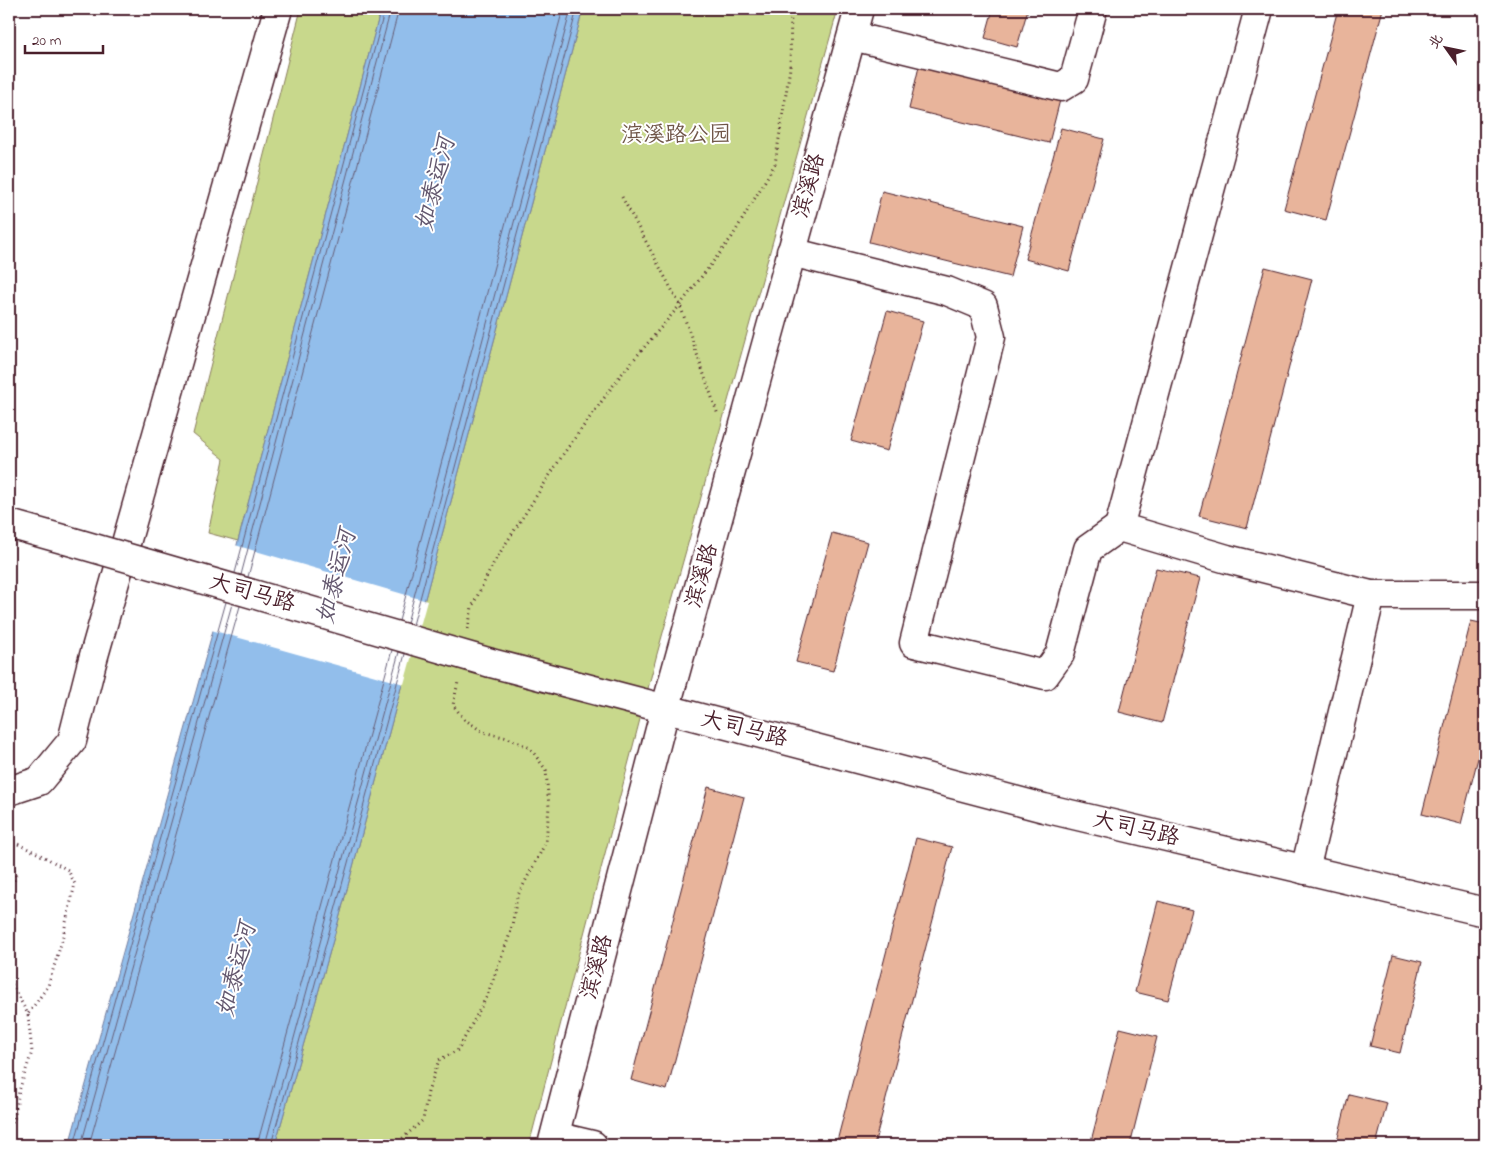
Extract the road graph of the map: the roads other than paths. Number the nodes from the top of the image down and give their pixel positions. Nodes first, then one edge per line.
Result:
1 (278, 9) edge
2 (860, 9) edge
3 (1093, 9) edge
4 (1258, 9) edge
5 (852, 36) junction
6 (791, 252) junction
7 (9, 524) edge
8 (1119, 527) junction
9 (1371, 595) junction
10 (1485, 595) edge
11 (665, 710) junction
12 (9, 791) edge
13 (1306, 870) junction
14 (1485, 912) edge
15 (553, 1140) edge
16 (593, 1145) edge

1 - 12 street
2 - 5 street, 滨溪路
3 - 5 street
4 - 8 street
5 - 6 street, 滨溪路
6 - 8 street
6 - 11 street, 滨溪路
7 - 11 street, 大司马路, bridge
8 - 9 street
9 - 10 street
9 - 13 street
11 - 13 street, 大司马路
11 - 15 street, 滨溪路
13 - 14 street, 大司马路
15 - 16 street

